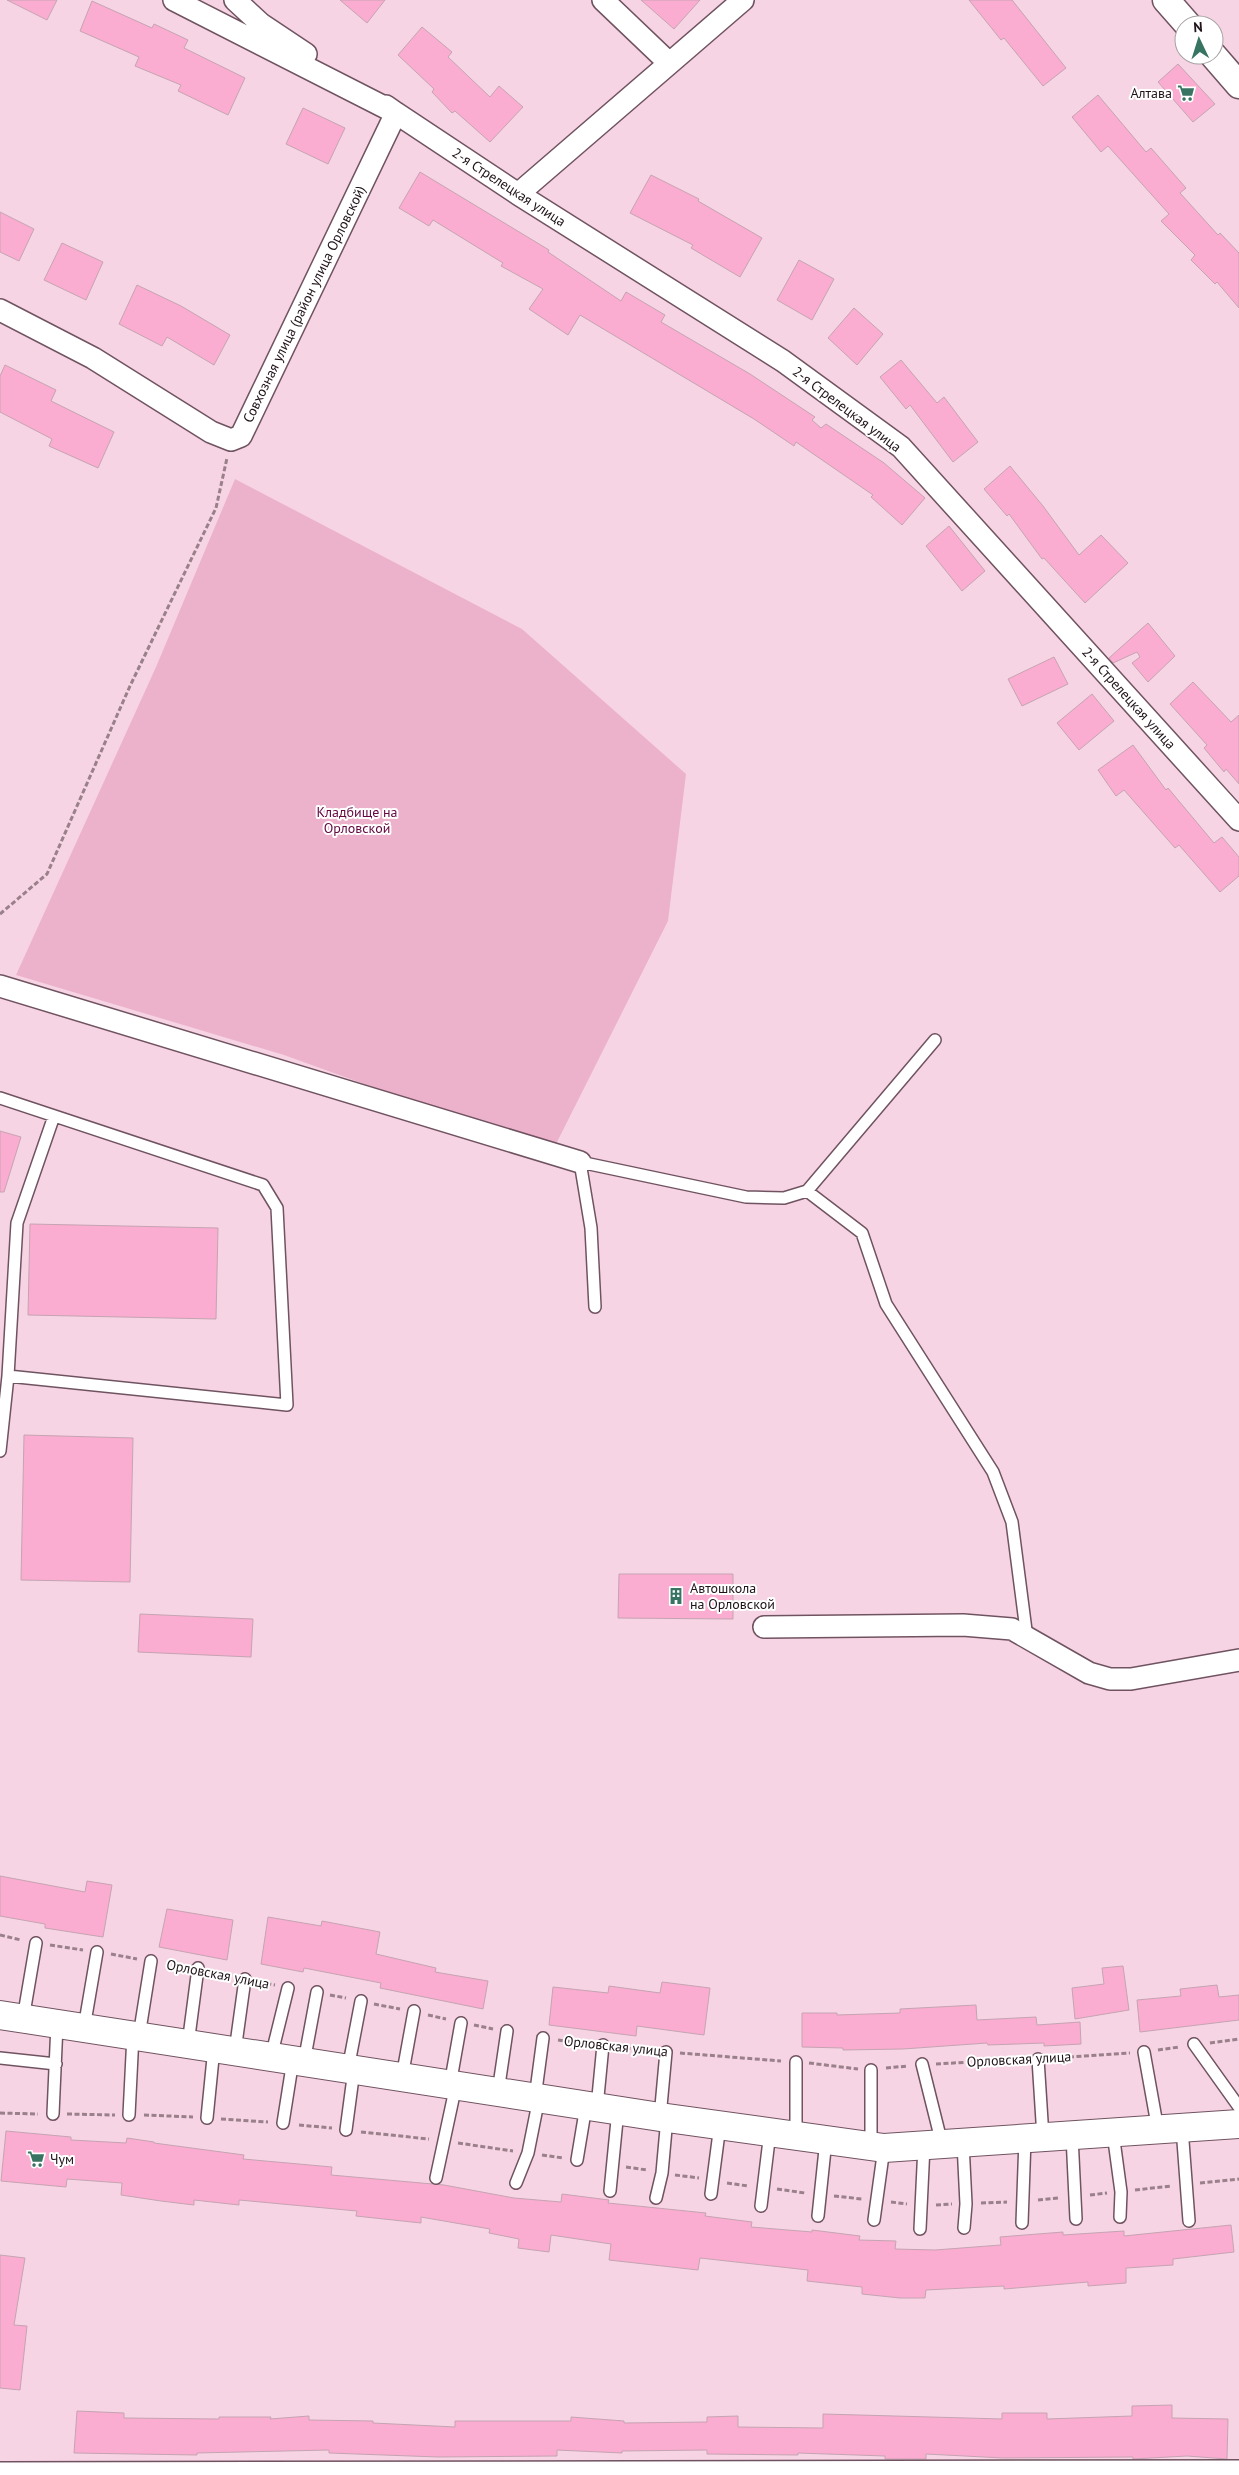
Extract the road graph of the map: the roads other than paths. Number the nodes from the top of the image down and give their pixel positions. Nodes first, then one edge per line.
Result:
1 (174, 0) edge
2 (235, 0) edge
3 (603, 0) edge
4 (743, 0) edge
5 (1166, 0) edge
6 (1179, 15) edge
7 (668, 62) junction
8 (1222, 65) edge
9 (1239, 85) edge
10 (396, 113) junction
11 (518, 194) junction
12 (0, 310) edge
13 (1239, 820) edge
14 (0, 986) edge
15 (935, 1040) dead end
16 (0, 1098) edge
17 (54, 1116) junction
18 (580, 1162) junction
19 (807, 1191) junction
20 (595, 1307) dead end
21 (8, 1376) junction
22 (0, 1451) edge
23 (764, 1627) dead end
24 (1027, 1638) junction
25 (1239, 1660) edge
26 (36, 1943) road end
27 (98, 1952) road end
28 (151, 1961) road end
29 (198, 1968) road end
30 (245, 1979) road end
31 (288, 1988) road end
32 (317, 1992) road end
33 (361, 2001) road end
34 (414, 2012) road end
35 (12, 2017) edge
36 (461, 2023) road end
37 (58, 2024) junction
38 (84, 2028) junction
39 (508, 2031) road end
40 (136, 2036) junction
41 (543, 2038) road end
42 (1194, 2044) road end
43 (603, 2046) road end
44 (212, 2048) junction
45 (666, 2052) road end
46 (1144, 2052) road end
47 (0, 2058) edge
48 (1038, 2059) road end
49 (289, 2060) junction
50 (796, 2062) road end
51 (56, 2064) junction
52 (922, 2064) road end
53 (351, 2069) junction
54 (870, 2070) road end
55 (402, 2077) junction
56 (453, 2085) junction
57 (498, 2092) junction
58 (537, 2098) junction
59 (1239, 2107) edge
60 (600, 2108) junction
61 (54, 2114) dead end
62 (129, 2115) dead end
63 (663, 2117) junction
64 (207, 2118) dead end
65 (283, 2123) dead end
66 (1239, 2124) edge
67 (720, 2125) junction
68 (1170, 2129) junction
69 (346, 2130) dead end
70 (770, 2132) junction
71 (1113, 2133) junction
72 (796, 2136) junction
73 (1072, 2136) junction
74 (1034, 2138) junction
75 (826, 2140) junction
76 (943, 2144) junction
77 (878, 2147) junction
78 (577, 2160) dead end
79 (436, 2178) dead end
80 (516, 2183) dead end
81 (610, 2190) dead end
82 (711, 2194) dead end
83 (656, 2198) dead end
84 (761, 2206) dead end
85 (818, 2216) dead end
86 (1120, 2217) dead end
87 (1076, 2219) dead end
88 (874, 2220) dead end
89 (1189, 2221) dead end
90 (1022, 2223) dead end
91 (964, 2228) dead end
92 (920, 2229) dead end
93 (1239, 2471) edge
94 (0, 2473) edge

1 - 10 street, 2-я Стрелецкая улица
2 - 10 street, 2-я Стрелецкая улица
3 - 7 street
4 - 7 street
5 - 6 street
7 - 11 street
8 - 9 street
10 - 11 street, 2-я Стрелецкая улица
10 - 12 street, Совхозная улица (район улица Орловской)
11 - 13 street, 2-я Стрелецкая улица
14 - 18 street
15 - 19 lane
16 - 17 lane
17 - 21 lane
17 - 21 lane
18 - 19 lane
18 - 20 lane
19 - 24 lane
21 - 22 lane
23 - 24 street
24 - 25 street
26 - 35 lane
27 - 38 lane
28 - 40 lane
29 - 44 lane
30 - 44 lane
31 - 49 lane
32 - 49 lane
33 - 53 lane
34 - 55 lane
35 - 37 main road
36 - 56 lane
37 - 38 main road
37 - 51 lane
38 - 40 main road
39 - 57 lane
40 - 44 main road
40 - 62 lane
41 - 58 lane
42 - 59 lane
43 - 60 lane
44 - 49 main road
44 - 64 lane
45 - 63 lane
46 - 68 lane
47 - 51 lane
48 - 74 lane
49 - 53 main road
49 - 65 lane
50 - 72 lane
51 - 61 lane
52 - 76 lane
53 - 55 main road
53 - 69 lane
54 - 77 lane
55 - 56 main road
56 - 57 main road
56 - 79 lane
57 - 58 main road
58 - 60 main road
58 - 80 lane
60 - 63 main road
60 - 78 lane
60 - 81 lane
63 - 67 main road
63 - 83 lane
66 - 68 main road
67 - 70 main road
67 - 82 lane
68 - 71 main road
68 - 89 lane
70 - 72 main road
70 - 84 lane
71 - 73 main road
71 - 86 lane
72 - 75 main road
73 - 74 main road
73 - 87 lane
74 - 76 main road
74 - 90 lane
75 - 77 main road
75 - 85 lane
76 - 77 main road
76 - 91 lane
76 - 92 lane
77 - 88 lane
93 - 94 street

